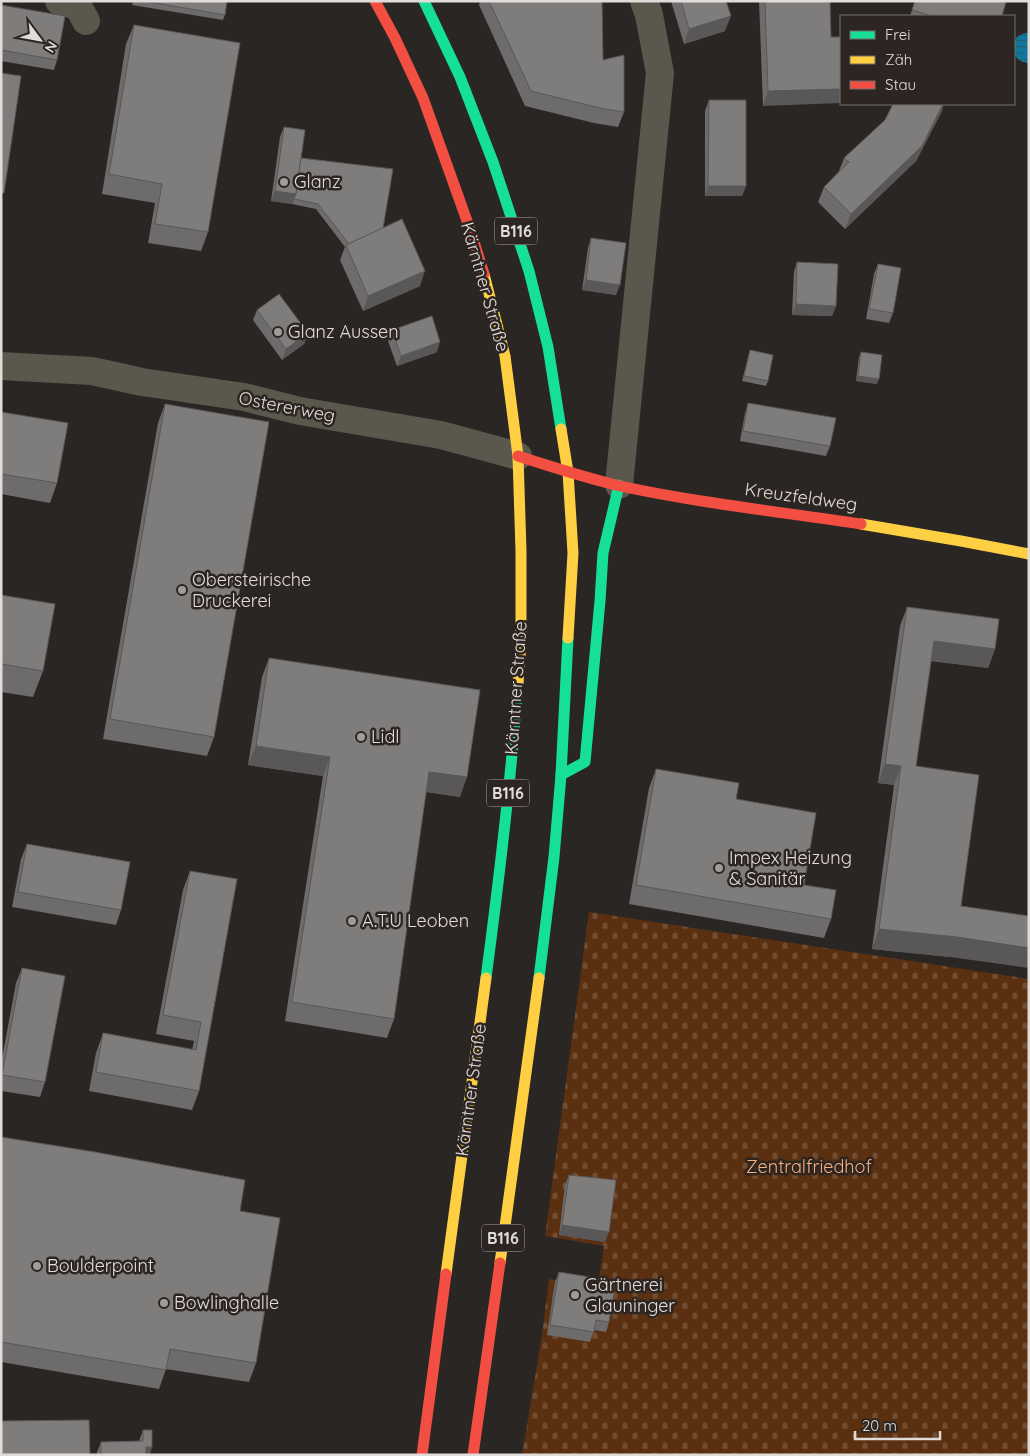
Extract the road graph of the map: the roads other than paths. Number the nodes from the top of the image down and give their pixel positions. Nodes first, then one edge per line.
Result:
1 (59, 1) edge
2 (375, 1) edge
3 (424, 1) edge
4 (644, 1) edge
5 (86, 21) dead end
6 (1, 366) edge
7 (518, 456) junction
8 (568, 472) junction
9 (619, 485) junction
10 (1029, 554) edge
11 (561, 775) junction
12 (422, 1455) edge
13 (473, 1455) edge

1 - 5 street
2 - 7 main road, Kärntner Straße / B116
3 - 8 main road, B116
4 - 9 street
6 - 7 street, Ostererweg
7 - 8 main road, Ostererweg
7 - 12 main road, Kärntner Straße / B116
8 - 9 main road, Kreuzfeldweg
8 - 11 main road, B116
9 - 10 main road, Kreuzfeldweg
9 - 11 main road
11 - 13 main road, B116

